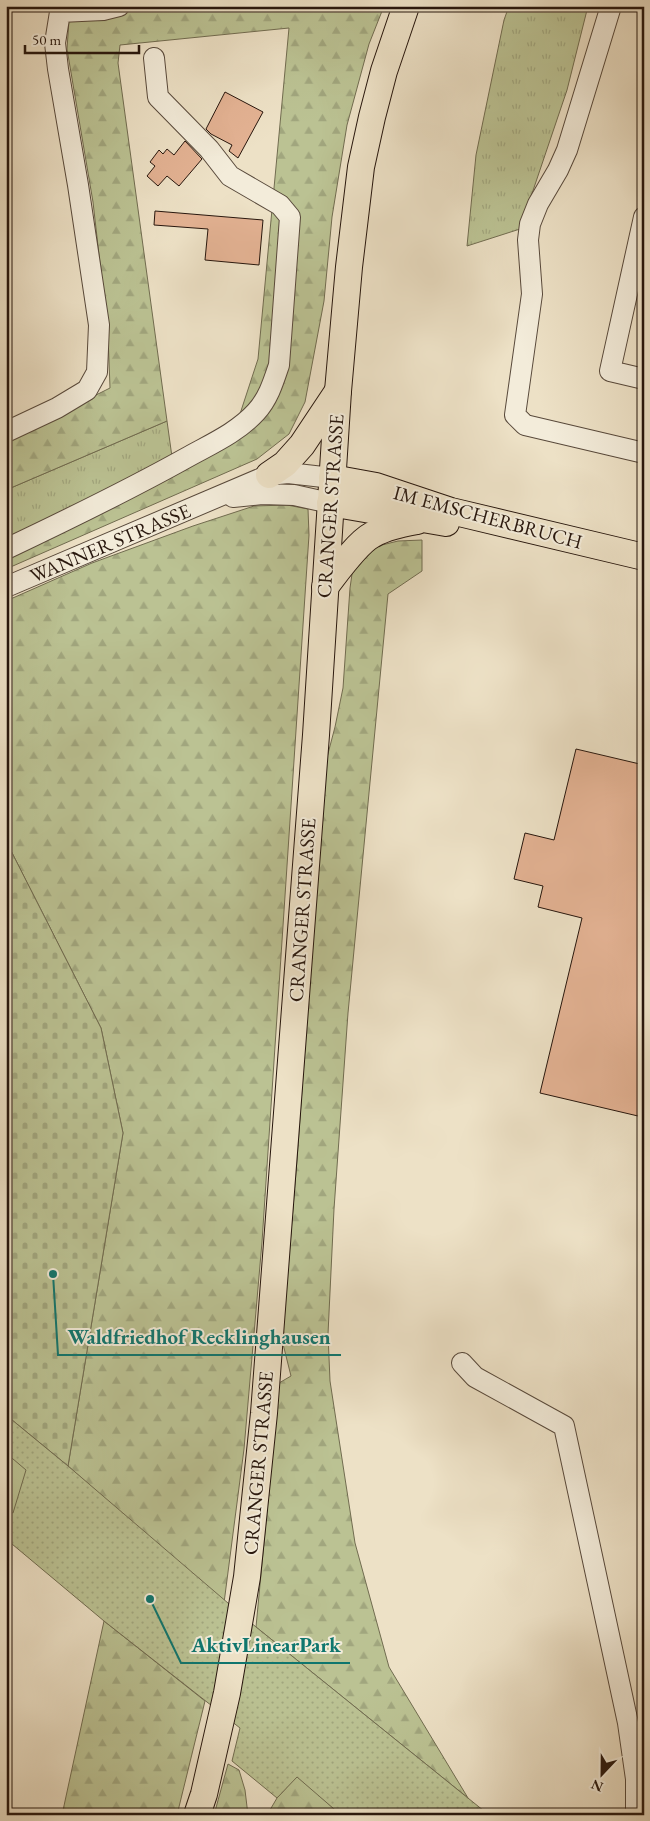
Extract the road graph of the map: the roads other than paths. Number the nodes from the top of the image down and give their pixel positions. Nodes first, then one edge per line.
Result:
1 (119, 6) edge
2 (406, 6) edge
3 (612, 6) edge
4 (154, 58) dead end
5 (644, 217) edge
6 (639, 259) edge
7 (644, 379) edge
8 (338, 391) junction
9 (6, 432) edge
10 (644, 453) edge
11 (268, 475) junction
12 (331, 491) junction
13 (213, 499) junction
14 (439, 514) junction
15 (6, 549) edge
16 (644, 557) edge
17 (644, 570) edge
18 (6, 587) edge
19 (325, 587) junction
20 (462, 1363) dead end
21 (200, 1804) edge
22 (636, 1815) edge

1 - 9 street
2 - 8 main road, CRANGER STRASSE
3 - 10 street
4 - 15 street
5 - 6 street
6 - 7 street
8 - 11 main road
8 - 12 main road, CRANGER STRASSE
11 - 12 street, WANNER STRASSE
11 - 13 street, WANNER STRASSE
12 - 13 street, WANNER STRASSE
12 - 14 main road, IM EMSCHERBRUCH
12 - 19 main road, CRANGER STRASSE
13 - 18 street, WANNER STRASSE
14 - 16 main road, IM EMSCHERBRUCH
14 - 17 main road, IM EMSCHERBRUCH
14 - 19 main road
19 - 21 main road, CRANGER STRASSE
20 - 22 street

